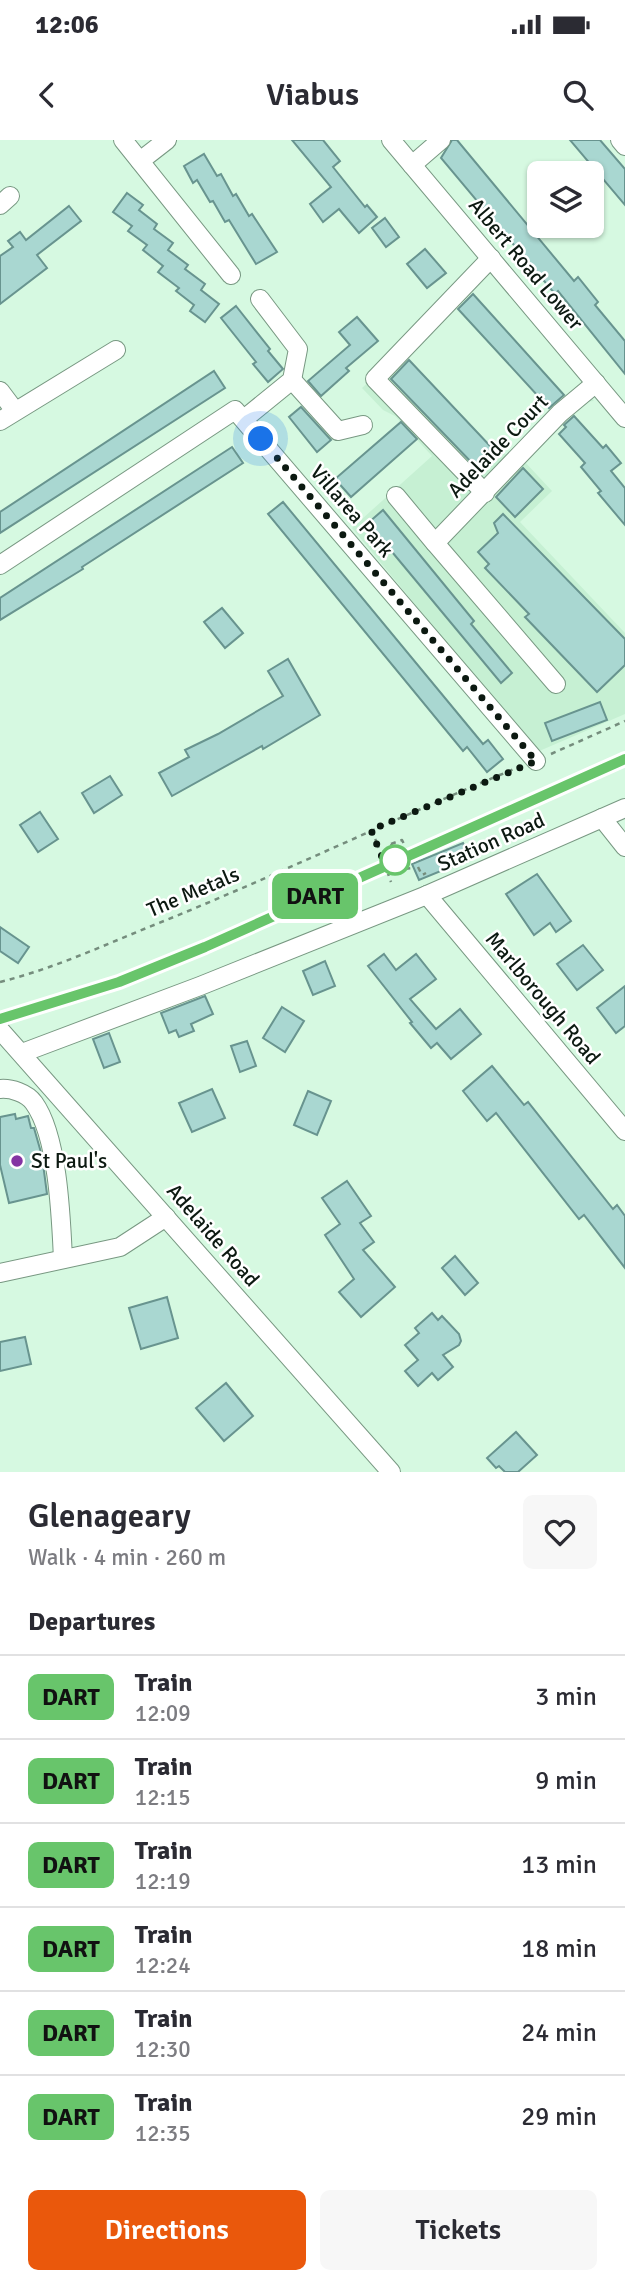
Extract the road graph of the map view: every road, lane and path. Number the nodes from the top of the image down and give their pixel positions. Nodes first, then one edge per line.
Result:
1 (123, 140) edge
2 (167, 140) edge
3 (391, 140) edge
4 (440, 140) edge
5 (620, 140) edge
6 (625, 146) edge
7 (140, 161) junction
8 (412, 165) junction
9 (491, 258) junction
10 (231, 275) dead end
11 (260, 299) dead end
12 (116, 350) dead end
13 (292, 380) junction
14 (596, 383) junction
15 (0, 391) edge
16 (8, 416) edge
17 (625, 418) edge
18 (244, 419) junction
19 (363, 425) dead end
20 (485, 493) junction
21 (396, 496) dead end
22 (435, 543) junction
23 (0, 565) edge
24 (556, 684) dead end
25 (625, 721) edge
26 (536, 761) junction
27 (625, 808) edge
28 (602, 818) junction
29 (371, 830) junction
30 (404, 844) dead end
31 (625, 847) edge
32 (416, 856) dead end
33 (420, 861) dead end
34 (426, 873) dead end
35 (395, 890) dead end
36 (427, 895) junction
37 (0, 982) edge
38 (1, 1030) edge
39 (22, 1053) junction
40 (0, 1089) edge
41 (625, 1131) edge
42 (166, 1217) junction
43 (64, 1259) junction
44 (0, 1273) edge
45 (391, 1472) edge

1 - 7 street
2 - 7 street
3 - 8 street, Albert Road Lower
4 - 8 street
5 - 6 street
7 - 10 street
8 - 9 street, Albert Road Lower
9 - 14 street, Albert Road Lower
9 - 20 street
11 - 13 street
12 - 16 street
13 - 18 street
13 - 19 street
14 - 17 street, Albert Road Lower
14 - 20 street, Adelaide Court
15 - 16 street
18 - 23 street
18 - 26 street, Villarea Park
20 - 22 street, Adelaide Court
21 - 22 street
22 - 24 street
25 - 26 path, The Metals
26 - 29 path, The Metals
27 - 28 street, Station Road
28 - 31 street
28 - 36 street, Station Road
29 - 35 path, bridge
29 - 37 path, The Metals
30 - 34 path, bridge
32 - 33 path
36 - 39 street, Station Road
36 - 41 street, Marlborough Road
38 - 39 street, Adelaide Road
39 - 42 street, Adelaide Road
40 - 43 street
42 - 43 street
42 - 45 street, Adelaide Road
43 - 44 street

